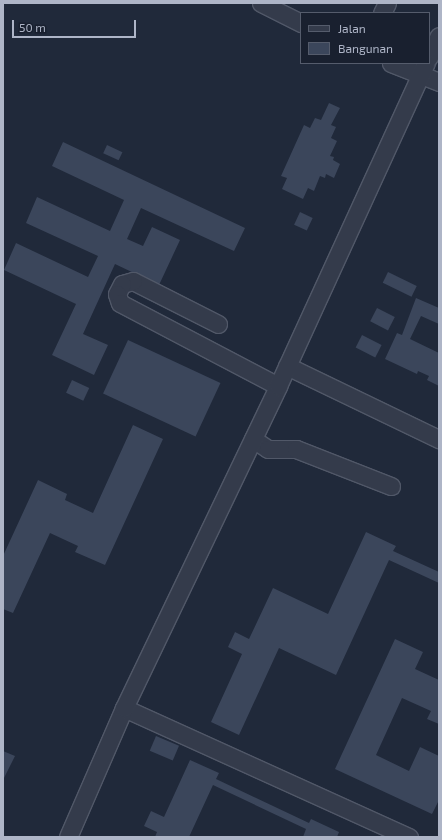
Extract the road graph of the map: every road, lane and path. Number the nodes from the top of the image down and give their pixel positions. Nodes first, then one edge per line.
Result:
1 (262, 3) edge
2 (300, 22) edge
3 (439, 36) edge
4 (430, 55) edge
5 (397, 64) edge
6 (423, 68) edge
7 (439, 82) edge
8 (218, 324) dead end
9 (287, 366) junction
10 (278, 386) junction
11 (253, 439) junction
12 (439, 439) edge
13 (391, 486) dead end
14 (124, 708) junction
15 (68, 837) edge
16 (408, 837) edge

1 - 2 lane
3 - 4 lane
5 - 6 lane
6 - 7 lane
6 - 9 lane
8 - 10 lane
9 - 10 lane
9 - 12 lane
10 - 11 lane
11 - 13 lane
11 - 14 lane
14 - 15 lane
14 - 16 lane

